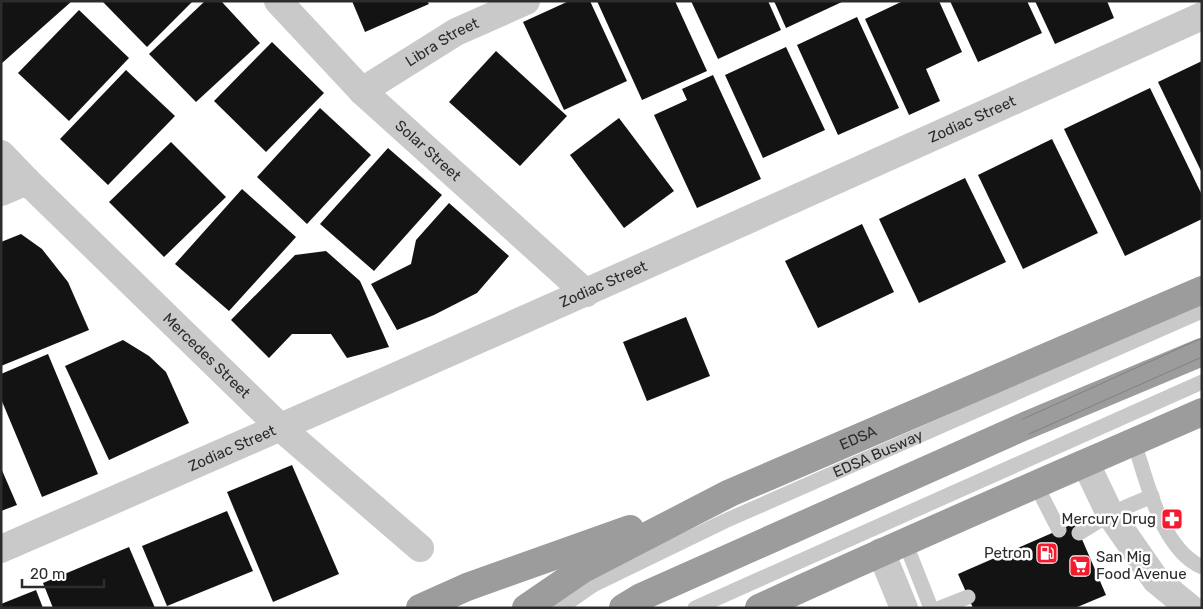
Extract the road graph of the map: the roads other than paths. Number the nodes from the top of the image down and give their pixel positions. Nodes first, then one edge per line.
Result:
1 (278, 1) edge
2 (526, 1) edge
3 (1202, 16) edge
4 (362, 91) junction
5 (1, 154) edge
6 (27, 181) junction
7 (1, 192) edge
8 (1202, 290) edge
9 (586, 293) junction
10 (1202, 311) edge
11 (1202, 352) edge
12 (1202, 382) edge
13 (1202, 412) edge
14 (281, 428) junction
15 (1134, 442) junction
16 (1086, 464) junction
17 (1036, 485) junction
18 (730, 493) junction
19 (1152, 496) junction
20 (1110, 514) junction
21 (1059, 530) dead end
22 (1079, 533) dead end
23 (893, 547) junction
24 (420, 548) dead end
25 (1, 549) edge
26 (1202, 567) edge
27 (968, 596) dead end
28 (632, 602) edge
29 (420, 608) edge
30 (526, 608) edge
31 (560, 608) edge
32 (695, 608) edge
33 (759, 608) edge
34 (904, 608) edge
35 (931, 608) edge
36 (940, 608) edge
37 (1190, 608) edge

1 - 4 street, Solar Street
2 - 4 street, Libra Street
3 - 9 street, Zodiac Street
4 - 9 street, Solar Street
5 - 6 street, Mercedes Street
6 - 7 street
6 - 14 street, Mercedes Street
8 - 18 highway, EDSA
9 - 14 street, Zodiac Street
10 - 31 lane, EDSA Busway
11 - 28 highway
12 - 32 lane
13 - 15 highway
14 - 24 street, Mercedes Street
14 - 25 street, Zodiac Street
15 - 16 highway
15 - 19 lane
16 - 17 highway
16 - 20 street
17 - 21 lane
17 - 23 highway
18 - 29 highway
18 - 30 highway, EDSA
19 - 20 lane
19 - 26 lane
20 - 22 lane
20 - 37 street
23 - 33 highway
23 - 34 street
23 - 35 lane
27 - 36 lane

